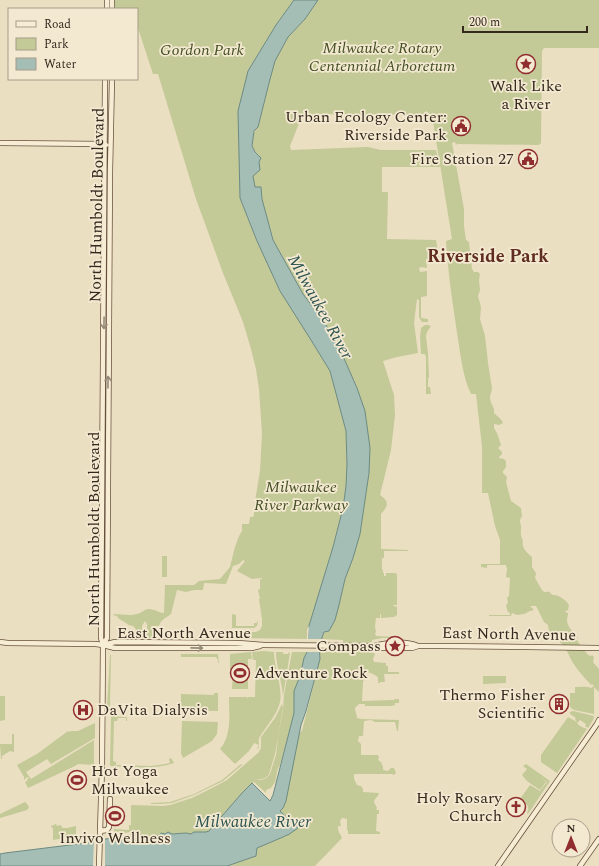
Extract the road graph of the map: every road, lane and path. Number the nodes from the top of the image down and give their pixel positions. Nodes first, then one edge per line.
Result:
1 (106, 80) edge
2 (112, 80) edge
3 (0, 143) edge
4 (105, 144) junction
5 (110, 148) junction
6 (2, 643) edge
7 (103, 645) junction
8 (599, 648) edge
9 (599, 720) edge
10 (110, 799) dead end
11 (100, 831) junction
12 (599, 839) edge
13 (99, 866) edge
14 (498, 866) edge
15 (580, 866) edge

1 - 4 main road, North Humboldt Boulevard
2 - 5 main road, North Humboldt Boulevard
3 - 4 main road
4 - 5 main road
4 -> 7 main road, North Humboldt Boulevard
7 -> 5 main road, North Humboldt Boulevard
6 - 7 main road, East North Avenue
7 - 8 main road, East North Avenue
7 - 11 main road
9 - 14 main road
10 - 11 main road
11 - 13 main road
12 - 15 main road

